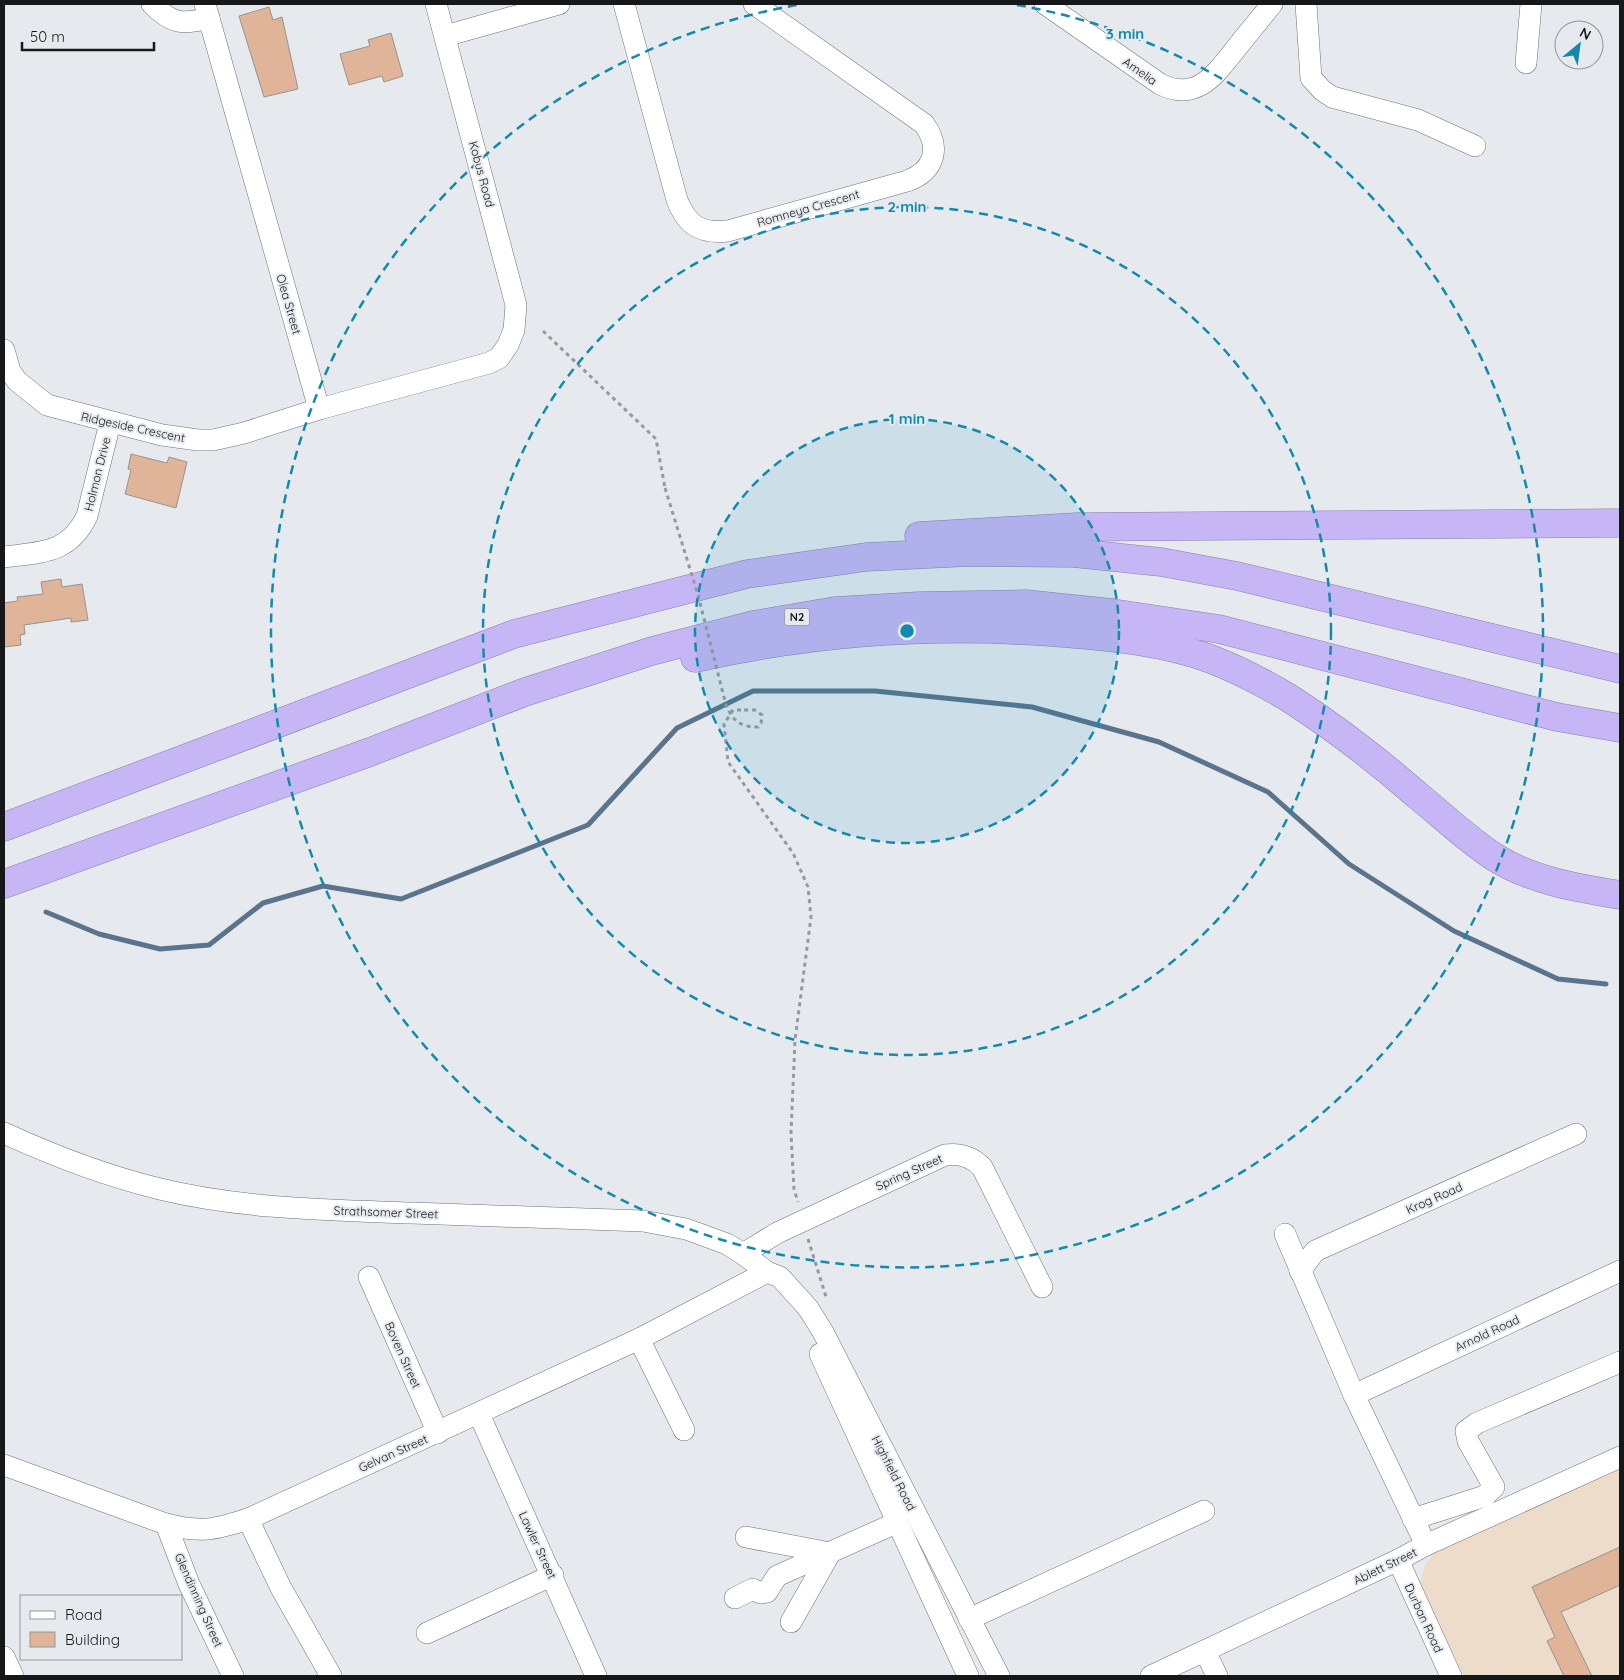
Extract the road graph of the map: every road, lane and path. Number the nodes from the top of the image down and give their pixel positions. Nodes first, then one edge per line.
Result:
1 (152, 4) edge
2 (436, 4) edge
3 (559, 4) edge
4 (624, 4) edge
5 (754, 4) edge
6 (1045, 4) edge
7 (1272, 4) edge
8 (1306, 4) edge
9 (1531, 4) edge
10 (207, 11) edge
11 (445, 36) junction
12 (1526, 62) dead end
13 (1475, 146) dead end
14 (543, 330) dead end
15 (4, 350) edge
16 (319, 409) junction
17 (110, 423) junction
18 (1620, 523) edge
19 (4, 557) edge
20 (514, 634) junction
21 (1620, 669) edge
22 (1620, 728) edge
23 (370, 752) junction
24 (4, 827) edge
25 (4, 884) edge
26 (1620, 895) edge
27 (4, 1133) edge
28 (1576, 1134) dead end
29 (803, 1220) junction
30 (1284, 1234) dead end
31 (743, 1254) junction
32 (1300, 1271) junction
33 (1620, 1271) edge
34 (369, 1277) dead end
35 (773, 1277) junction
36 (1042, 1287) dead end
37 (828, 1303) dead end
38 (638, 1339) junction
39 (1620, 1362) edge
40 (1354, 1395) junction
41 (479, 1414) junction
42 (684, 1430) dead end
43 (438, 1432) junction
44 (1620, 1457) edge
45 (4, 1465) edge
46 (1204, 1511) dead end
47 (248, 1519) junction
48 (1413, 1519) junction
49 (896, 1523) junction
50 (166, 1524) junction
51 (746, 1537) dead end
52 (1426, 1545) junction
53 (830, 1553) junction
54 (1398, 1560) junction
55 (552, 1575) junction
56 (744, 1593) dead end
57 (969, 1619) junction
58 (791, 1622) dead end
59 (427, 1633) dead end
60 (1205, 1651) junction
61 (4, 1657) edge
62 (13, 1676) edge
63 (232, 1676) edge
64 (331, 1676) edge
65 (596, 1676) edge
66 (968, 1676) edge
67 (999, 1676) edge
68 (1151, 1676) edge
69 (1217, 1676) edge
70 (1451, 1676) edge

1 - 10 street
2 - 11 street, Kobus Road
3 - 11 street
4 - 5 street, Romneya Crescent
6 - 7 street, Amelia
8 - 13 street
9 - 12 street
10 - 16 street, Olea Street
11 - 16 street, Kobus Road
14 - 29 path, bridge
15 - 17 street, Ridgeside Crescent
16 - 17 street, Ridgeside Crescent
17 - 19 street, Holmon Drive
18 - 20 highway
20 - 21 highway
20 - 24 highway
22 - 23 highway, N2
23 - 25 highway, N2
23 - 26 highway
27 - 31 street, Strathsomer Street
28 - 32 street, Krog Road
29 - 31 street, Spring Street
29 - 36 street, Spring Street
29 - 37 path
30 - 32 street
31 - 35 street, Strathsomer Street
32 - 40 street
33 - 40 street, Arnold Road
34 - 43 street, Boven Street
35 - 38 street, Gelvan Street
35 - 49 street, Highfield Road
35 - 57 street, Highfield Road
38 - 41 street, Gelvan Street
38 - 42 street
39 - 48 street
40 - 48 street
41 - 43 street, Gelvan Street
41 - 55 street, Lawler Street
43 - 47 street, Gelvan Street
44 - 52 street, Ablett Street
45 - 50 street, Gelvan Street
46 - 57 street
47 - 50 street, Gelvan Street
47 - 64 street
48 - 52 street
49 - 53 street
49 - 66 street, Highfield Road
50 - 63 street, Glendinning Street
51 - 53 street
52 - 54 street, Ablett Street
53 - 56 street
53 - 58 street
54 - 60 street, Ablett Street
54 - 70 street, Durban Road
55 - 59 street
55 - 65 street, Lawler Street
57 - 67 street, Highfield Road
60 - 68 street, Ablett Street
60 - 69 street
61 - 62 street

